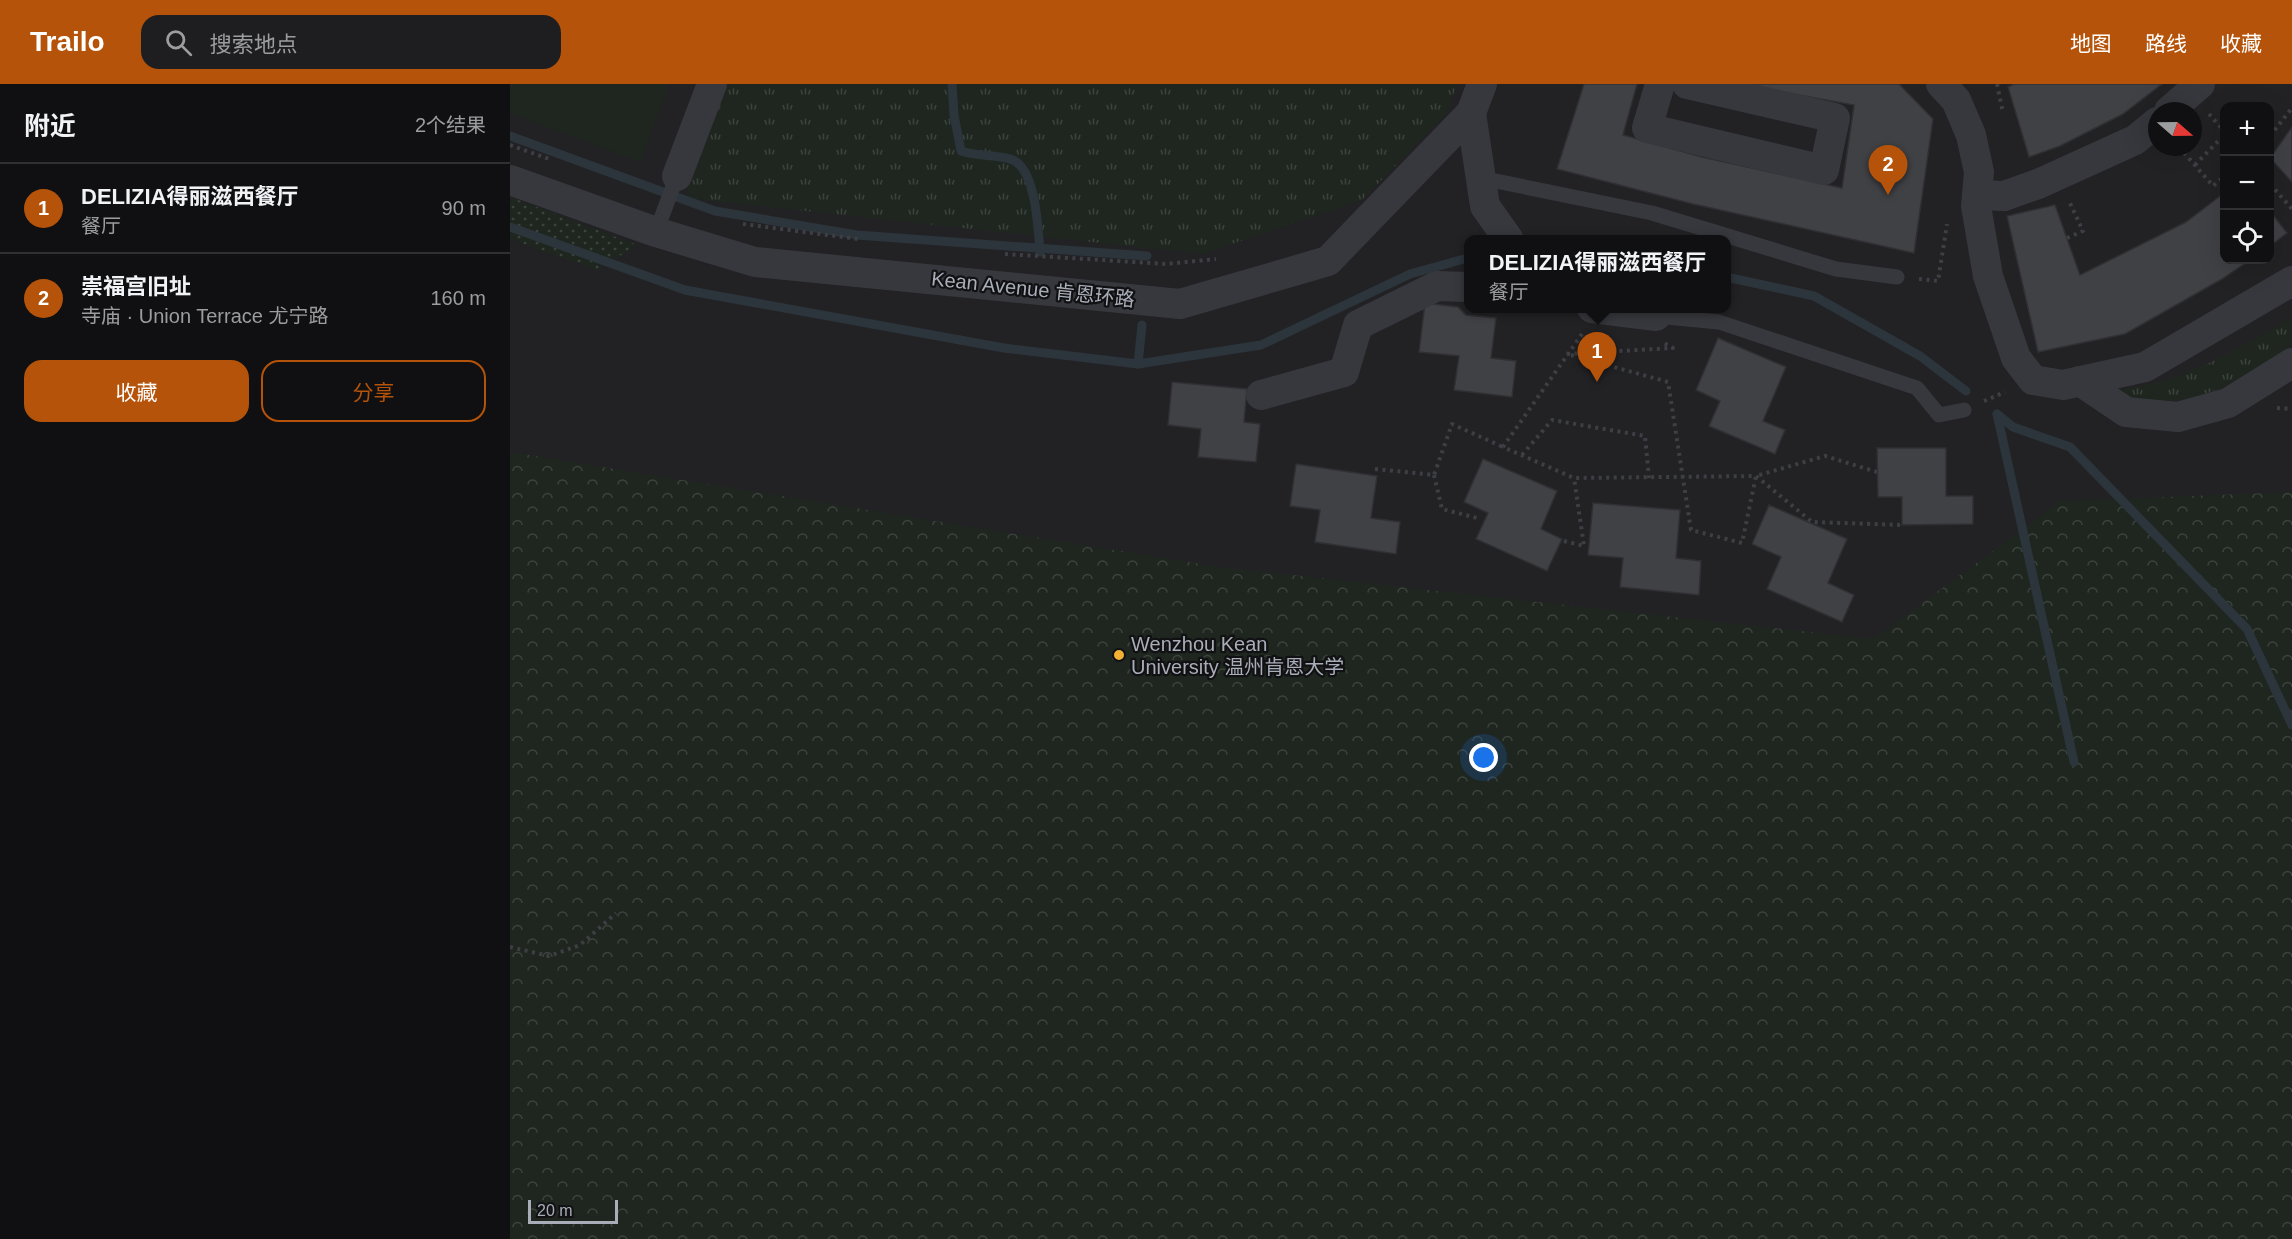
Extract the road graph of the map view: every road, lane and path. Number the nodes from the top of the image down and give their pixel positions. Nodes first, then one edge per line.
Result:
1 (712, 84) edge
2 (1482, 84) edge
3 (1660, 84) edge
4 (1687, 84) edge
5 (1941, 84) edge
6 (1997, 84) edge
7 (2200, 84) edge
8 (1770, 94) edge
9 (2179, 102) edge
10 (2292, 108) edge
11 (1471, 113) junction
12 (2003, 113) dead end
13 (2148, 130) edge
14 (2274, 131) edge
15 (2220, 139) edge
16 (510, 145) edge
17 (2187, 156) edge
18 (555, 161) dead end
19 (2195, 165) junction
20 (677, 176) joint
21 (2057, 176) junction
22 (510, 180) edge
23 (2220, 181) edge
24 (2274, 189) edge
25 (1483, 192) junction
26 (1977, 195) junction
27 (2292, 209) edge
28 (1947, 222) dead end
29 (660, 223) junction
30 (735, 223) dead end
31 (1506, 235) edge
32 (1724, 235) edge
33 (1731, 237) edge
34 (2067, 238) dead end
35 (859, 239) dead end
36 (996, 253) dead end
37 (1225, 258) dead end
38 (1897, 277) joint
39 (2292, 282) edge
40 (1464, 287) edge
41 (1593, 313) edge
42 (1630, 313) edge
43 (1656, 316) joint
44 (1568, 354) junction
45 (2292, 363) edge
46 (2033, 380) junction
47 (2080, 381) junction
48 (1261, 395) dead end
49 (1964, 410) joint
50 (1503, 447) junction
51 (1522, 455) junction
52 (1375, 469) dead end
53 (1877, 472) dead end
54 (1434, 475) junction
55 (1756, 476) junction
56 (1685, 477) junction
57 (1574, 478) junction
58 (1649, 478) junction
59 (1477, 518) dead end
60 (1902, 525) dead end
61 (1564, 541) dead end
62 (616, 913) dead end
63 (510, 947) edge

1 - 20 street
2 - 11 street, Kean Avenue 肯恩环路
3 - 8 street
4 - 8 street
5 - 26 street
6 - 12 path
7 - 9 street
10 - 14 path
11 - 25 street
11 - 29 street, Kean Avenue 肯恩环路
13 - 21 street
15 - 19 path
16 - 18 path
17 - 19 path
19 - 23 path
20 - 29 lane
21 - 26 street
21 - 34 path
22 - 29 street, Kean Avenue 肯恩环路
24 - 27 path
25 - 31 street
25 - 32 lane
26 - 46 street
28 - 38 path
30 - 35 path
33 - 38 lane
36 - 37 path
39 - 47 street
40 - 48 street
41 - 44 path
42 - 43 street
43 - 49 lane
44 - 50 path
44 - 56 path
45 - 47 street
46 - 47 street
46 - 49 path
50 - 51 path
50 - 54 path
51 - 57 path
51 - 58 path
52 - 54 path
53 - 55 path
54 - 59 path
55 - 56 path
55 - 56 path
55 - 60 path
56 - 58 path
57 - 58 path
57 - 61 path
62 - 63 path

